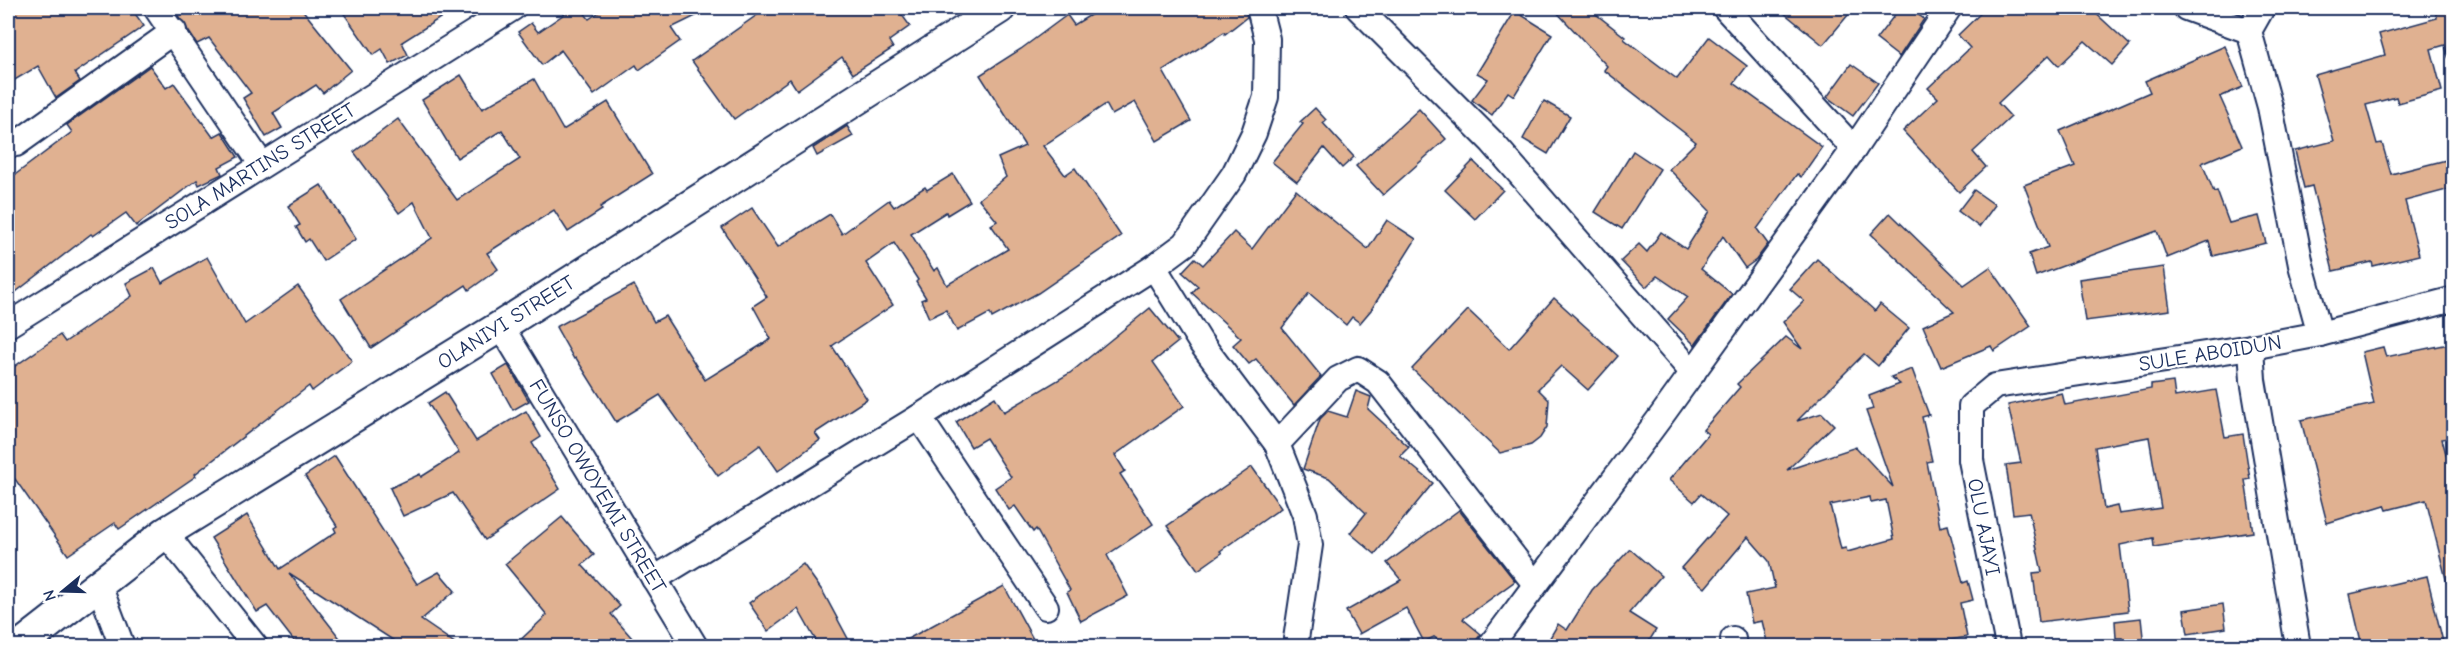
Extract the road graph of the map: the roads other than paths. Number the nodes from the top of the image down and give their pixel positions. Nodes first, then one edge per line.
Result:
1 (156, 8) edge
2 (513, 8) edge
3 (1000, 8) edge
4 (1259, 8) edge
5 (1358, 8) edge
6 (1725, 8) edge
7 (1949, 8) edge
8 (2186, 8) edge
9 (2262, 8) edge
10 (174, 31) junction
11 (2248, 31) junction
12 (16, 144) dead end
13 (1854, 149) junction
14 (262, 165) junction
15 (1154, 267) junction
16 (2454, 299) edge
17 (8, 325) edge
18 (501, 326) junction
19 (2320, 334) junction
20 (2251, 347) junction
21 (1693, 373) junction
22 (1971, 406) joint
23 (920, 417) junction
24 (1278, 444) junction
25 (165, 533) junction
26 (654, 579) junction
27 (1535, 584) junction
28 (99, 585) junction
29 (1047, 607) dead end
30 (20, 646) edge
31 (122, 646) edge
32 (255, 646) edge
33 (695, 646) edge
34 (1295, 646) edge
35 (1490, 646) edge
36 (2008, 646) edge
37 (2298, 646) edge

1 - 10 street
2 - 14 street, SOLA MARTINS STREET
3 - 18 street, OLANIYI STREET
4 - 15 street
5 - 21 street
6 - 13 street
7 - 13 street
8 - 11 street
9 - 11 street
10 - 12 street
10 - 14 street
11 - 19 street
13 - 21 street
14 - 17 street, SOLA MARTINS STREET
15 - 23 street
15 - 24 street
16 - 19 street, SULE ABOIDUN
18 - 25 street, OLANIYI STREET
18 - 26 street, FUNSO OWOYEMI STREET
19 - 20 street, SULE ABOIDUN
20 - 22 street, SULE ABOIDUN
20 - 37 street
21 - 27 street
22 - 36 street, OLU AJAYI
23 - 26 street
23 - 29 street
24 - 27 street
24 - 34 street
25 - 28 street, OLANIYI STREET
25 - 32 street
26 - 33 street, FUNSO OWOYEMI STREET
27 - 35 street
28 - 30 street, OLANIYI STREET
28 - 31 street

